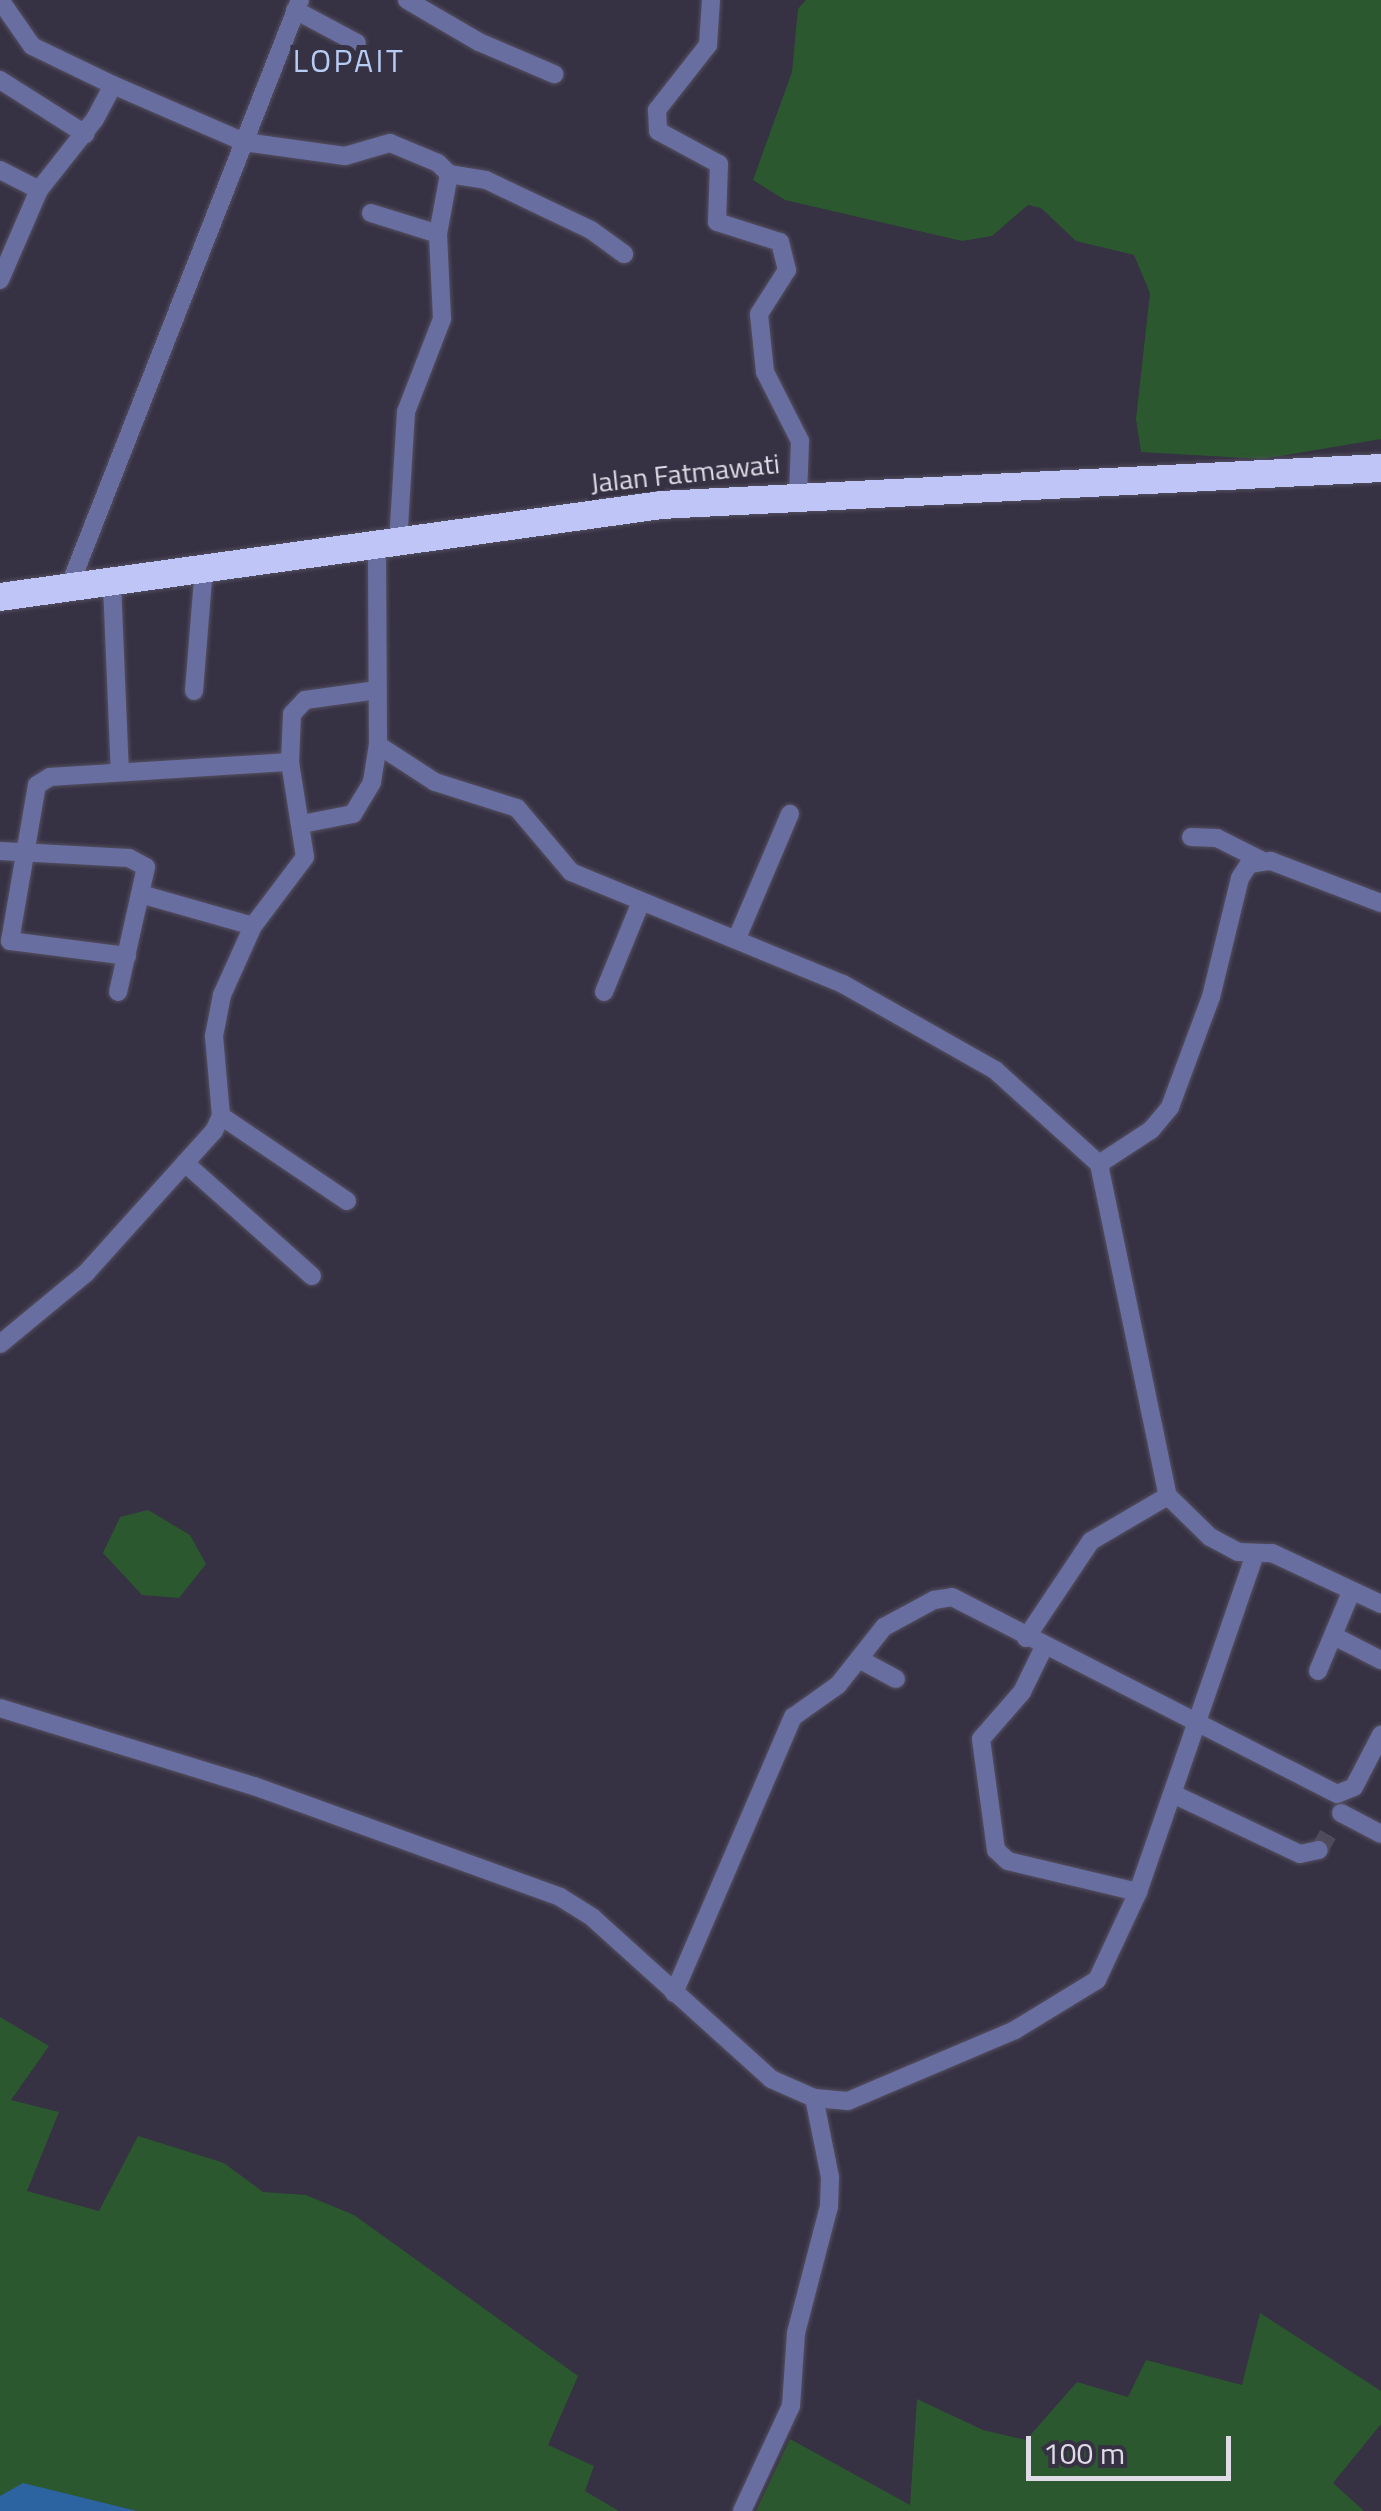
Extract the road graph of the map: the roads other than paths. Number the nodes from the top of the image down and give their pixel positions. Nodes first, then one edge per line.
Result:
1 (0, 0) edge
2 (407, 0) edge
3 (711, 0) edge
4 (297, 5) edge
5 (357, 43) dead end
6 (554, 74) dead end
7 (0, 80) edge
8 (112, 85) junction
9 (84, 134) junction
10 (244, 142) junction
11 (0, 170) edge
12 (448, 174) junction
13 (40, 190) junction
14 (371, 214) dead end
15 (438, 234) junction
16 (624, 254) dead end
17 (0, 280) edge
18 (1381, 468) edge
19 (798, 495) junction
20 (387, 543) junction
21 (204, 568) junction
22 (112, 584) junction
23 (69, 587) junction
24 (0, 597) edge
25 (376, 690) junction
26 (194, 691) dead end
27 (378, 745) junction
28 (290, 762) junction
29 (120, 772) junction
30 (790, 814) dead end
31 (302, 824) junction
32 (1191, 837) dead end
33 (0, 851) edge
34 (24, 854) junction
35 (1260, 860) junction
36 (144, 895) junction
37 (641, 902) junction
38 (1381, 903) edge
39 (253, 926) junction
40 (738, 938) junction
41 (127, 956) junction
42 (118, 992) dead end
43 (604, 992) dead end
44 (221, 1116) junction
45 (185, 1164) junction
46 (1099, 1164) junction
47 (347, 1200) dead end
48 (312, 1276) dead end
49 (0, 1344) edge
50 (1168, 1496) junction
51 (1255, 1555) junction
52 (1351, 1592) junction
53 (1381, 1604) edge
54 (1334, 1636) junction
55 (1026, 1638) junction
56 (1044, 1647) junction
57 (859, 1660) junction
58 (1381, 1660) edge
59 (1318, 1671) dead end
60 (896, 1680) dead end
61 (0, 1708) edge
62 (1194, 1718) junction
63 (1381, 1735) edge
64 (1349, 1792) junction
65 (1173, 1794) junction
66 (1341, 1813) junction
67 (1330, 1831) tunnel mouth
68 (1381, 1834) edge
69 (1319, 1850) dead end
70 (1138, 1892) junction
71 (674, 1993) junction
72 (814, 2098) junction
73 (742, 2511) edge

1 - 8 street
2 - 6 street
3 - 19 street
4 - 5 street
4 - 10 street
7 - 9 street
8 - 9 street
8 - 10 street
9 - 13 street
10 - 12 street
10 - 23 street
11 - 13 street
12 - 15 street
12 - 16 street
13 - 17 street
14 - 15 street
15 - 20 street
18 - 19 highway, Jalan Fatmawati
19 - 20 highway, Jalan Fatmawati
20 - 21 highway, Jalan Fatmawati
20 - 25 street
21 - 22 highway, Jalan Fatmawati
21 - 26 street
22 - 23 highway, Jalan Fatmawati
22 - 29 street
23 - 24 highway, Jalan Fatmawati
25 - 27 street
25 - 28 street
27 - 31 street
27 - 37 street
28 - 29 street
28 - 31 street
29 - 34 street
30 - 40 street
31 - 39 street
32 - 35 street
33 - 34 street
34 - 36 street
34 - 41 street
35 - 38 street
35 - 46 street
36 - 39 street
36 - 41 street
37 - 40 street
37 - 43 street
39 - 44 street
40 - 46 street
41 - 42 street
44 - 45 street
44 - 47 street
45 - 48 street
45 - 49 street
46 - 50 street
50 - 51 street
50 - 55 street
51 - 52 street
51 - 62 street
52 - 53 street
52 - 54 street
54 - 58 street
54 - 59 street
55 - 56 street
55 - 57 street
56 - 62 street
56 - 70 street
57 - 60 street
57 - 71 street
61 - 71 street
62 - 64 street
62 - 65 street
63 - 64 street
64 - 66 street
65 - 69 street
65 - 70 street
66 - 67 street
66 - 68 street
70 - 72 street
71 - 72 street
72 - 73 street

